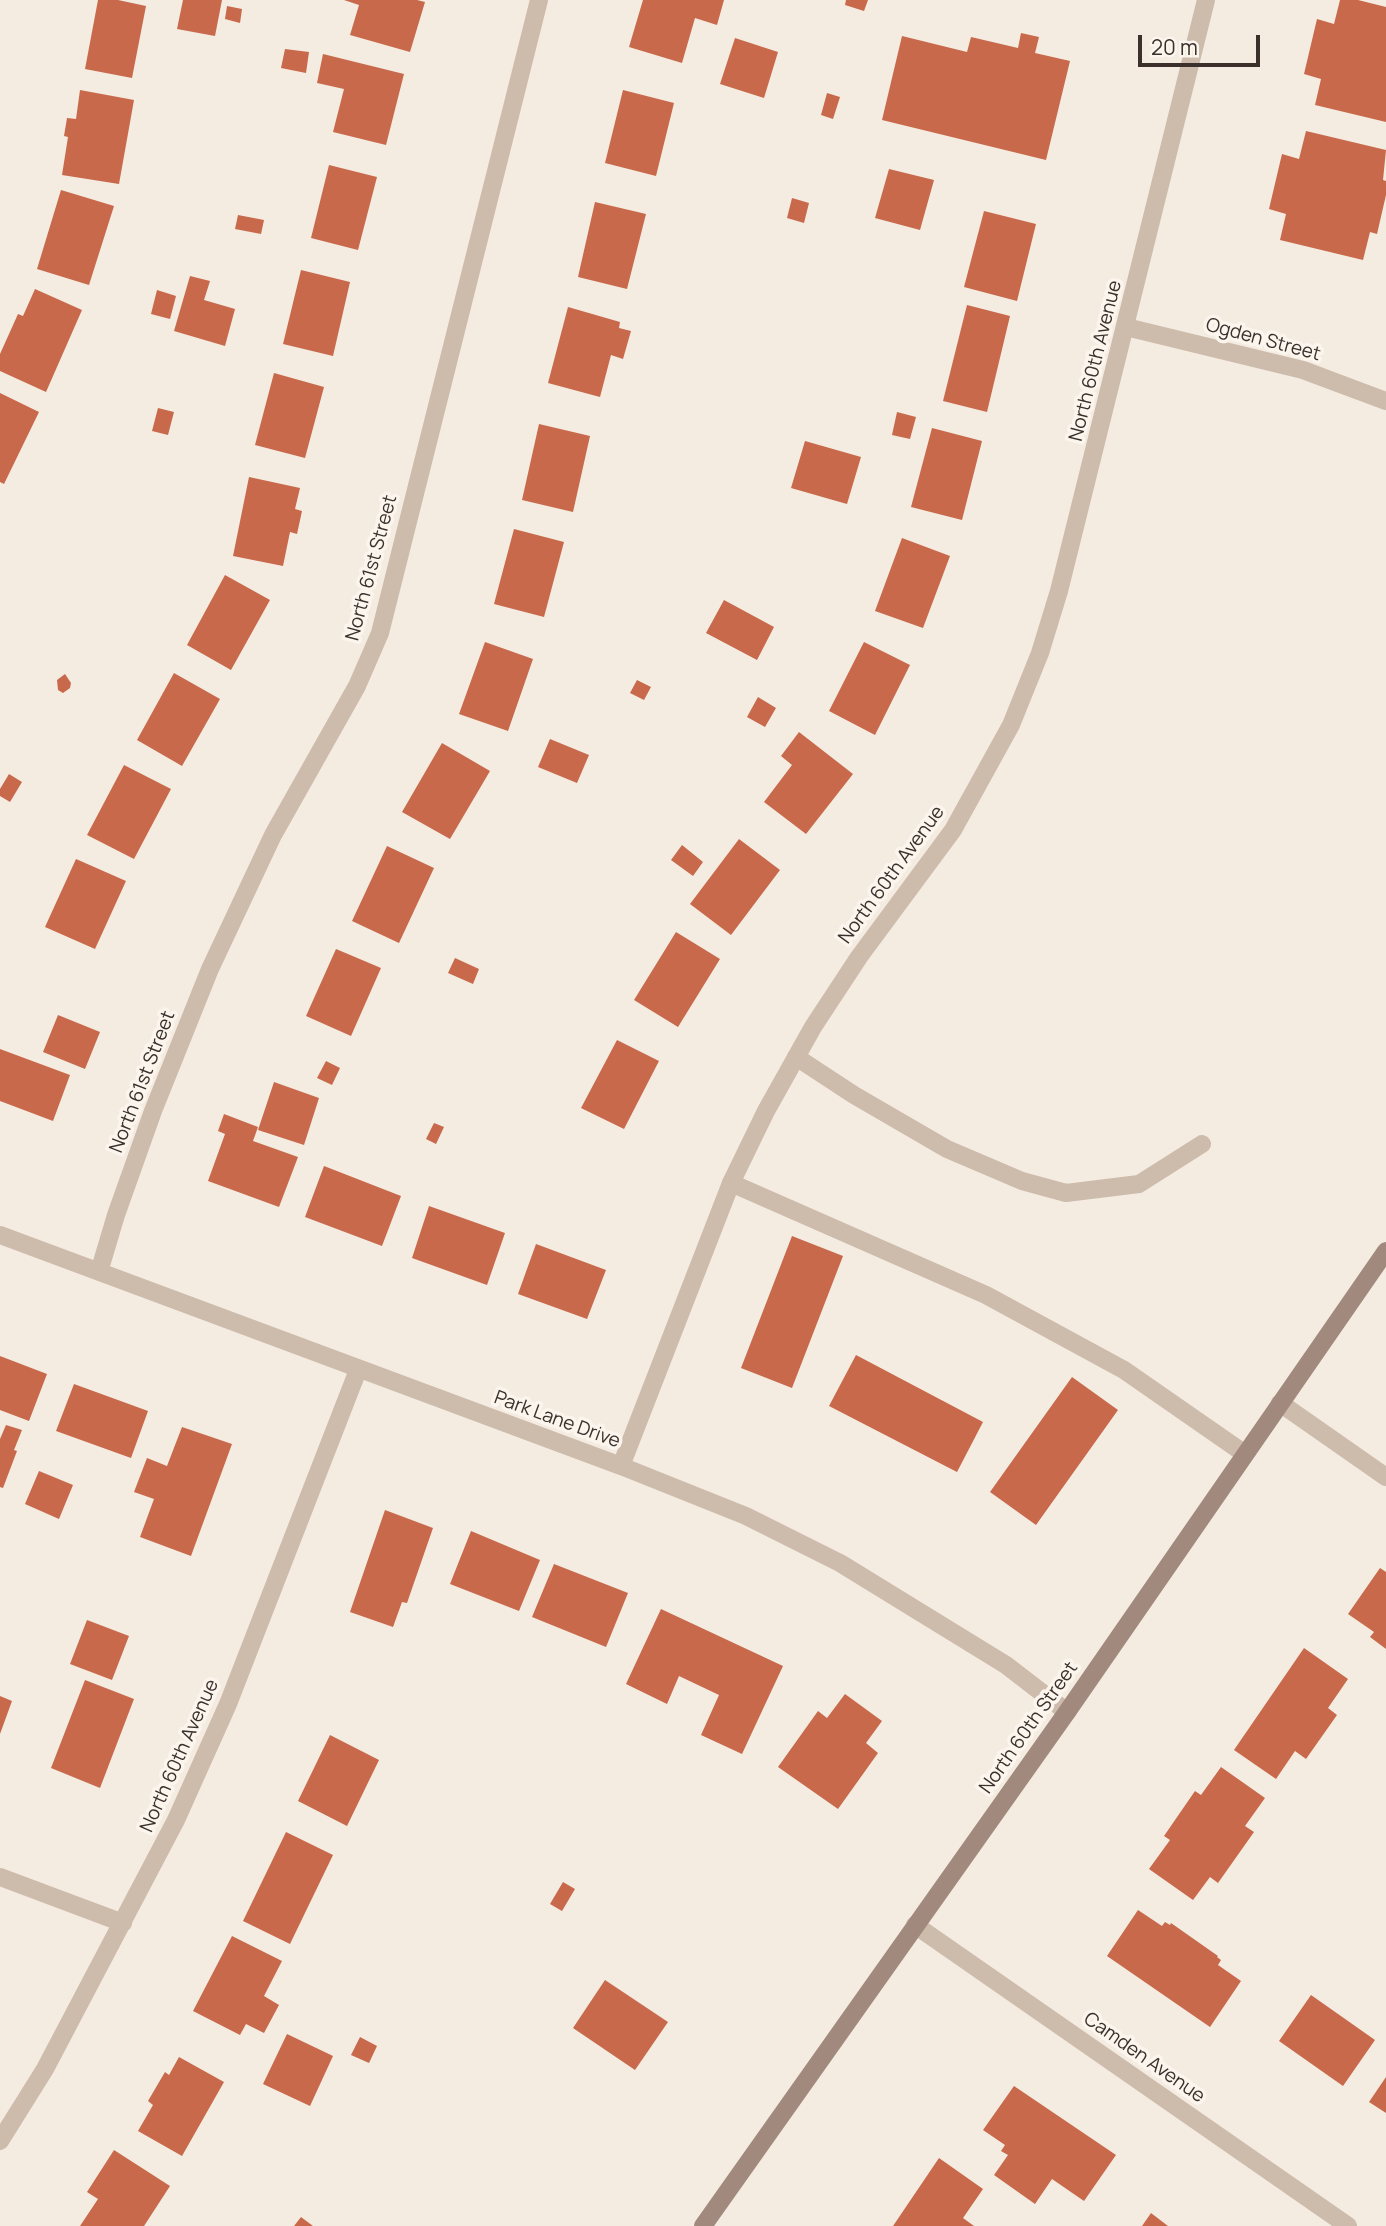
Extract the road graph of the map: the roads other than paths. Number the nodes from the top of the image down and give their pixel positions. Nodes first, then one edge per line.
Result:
1 (539, 0) edge
2 (1206, 0) edge
3 (1126, 327) junction
4 (1386, 401) edge
5 (796, 1057) junction
6 (1202, 1144) dead end
7 (731, 1184) junction
8 (0, 1235) edge
9 (1386, 1251) edge
10 (99, 1272) junction
11 (358, 1370) junction
12 (1280, 1402) junction
13 (1245, 1454) junction
14 (621, 1466) junction
15 (1386, 1477) edge
16 (1067, 1712) junction
17 (0, 1877) edge
18 (123, 1923) junction
19 (915, 1925) junction
20 (0, 2141) edge
21 (703, 2226) edge
22 (1348, 2226) edge

1 - 10 street, North 61st Street
2 - 3 street, North 60th Avenue
3 - 4 street, Ogden Street
3 - 5 street, North 60th Avenue
5 - 6 street
5 - 7 street, North 60th Avenue
7 - 13 street
7 - 14 street, North 60th Avenue
8 - 10 street, Park Lane Drive
9 - 12 main road, North 60th Street
10 - 11 street, Park Lane Drive
11 - 14 street, Park Lane Drive
11 - 18 street, North 60th Avenue
12 - 13 main road, North 60th Street
12 - 15 street
13 - 16 main road, North 60th Street
14 - 16 street, Park Lane Drive
16 - 19 main road, North 60th Street
17 - 18 street
18 - 20 street, North 60th Avenue
19 - 21 main road, North 60th Street
19 - 22 street, Camden Avenue

